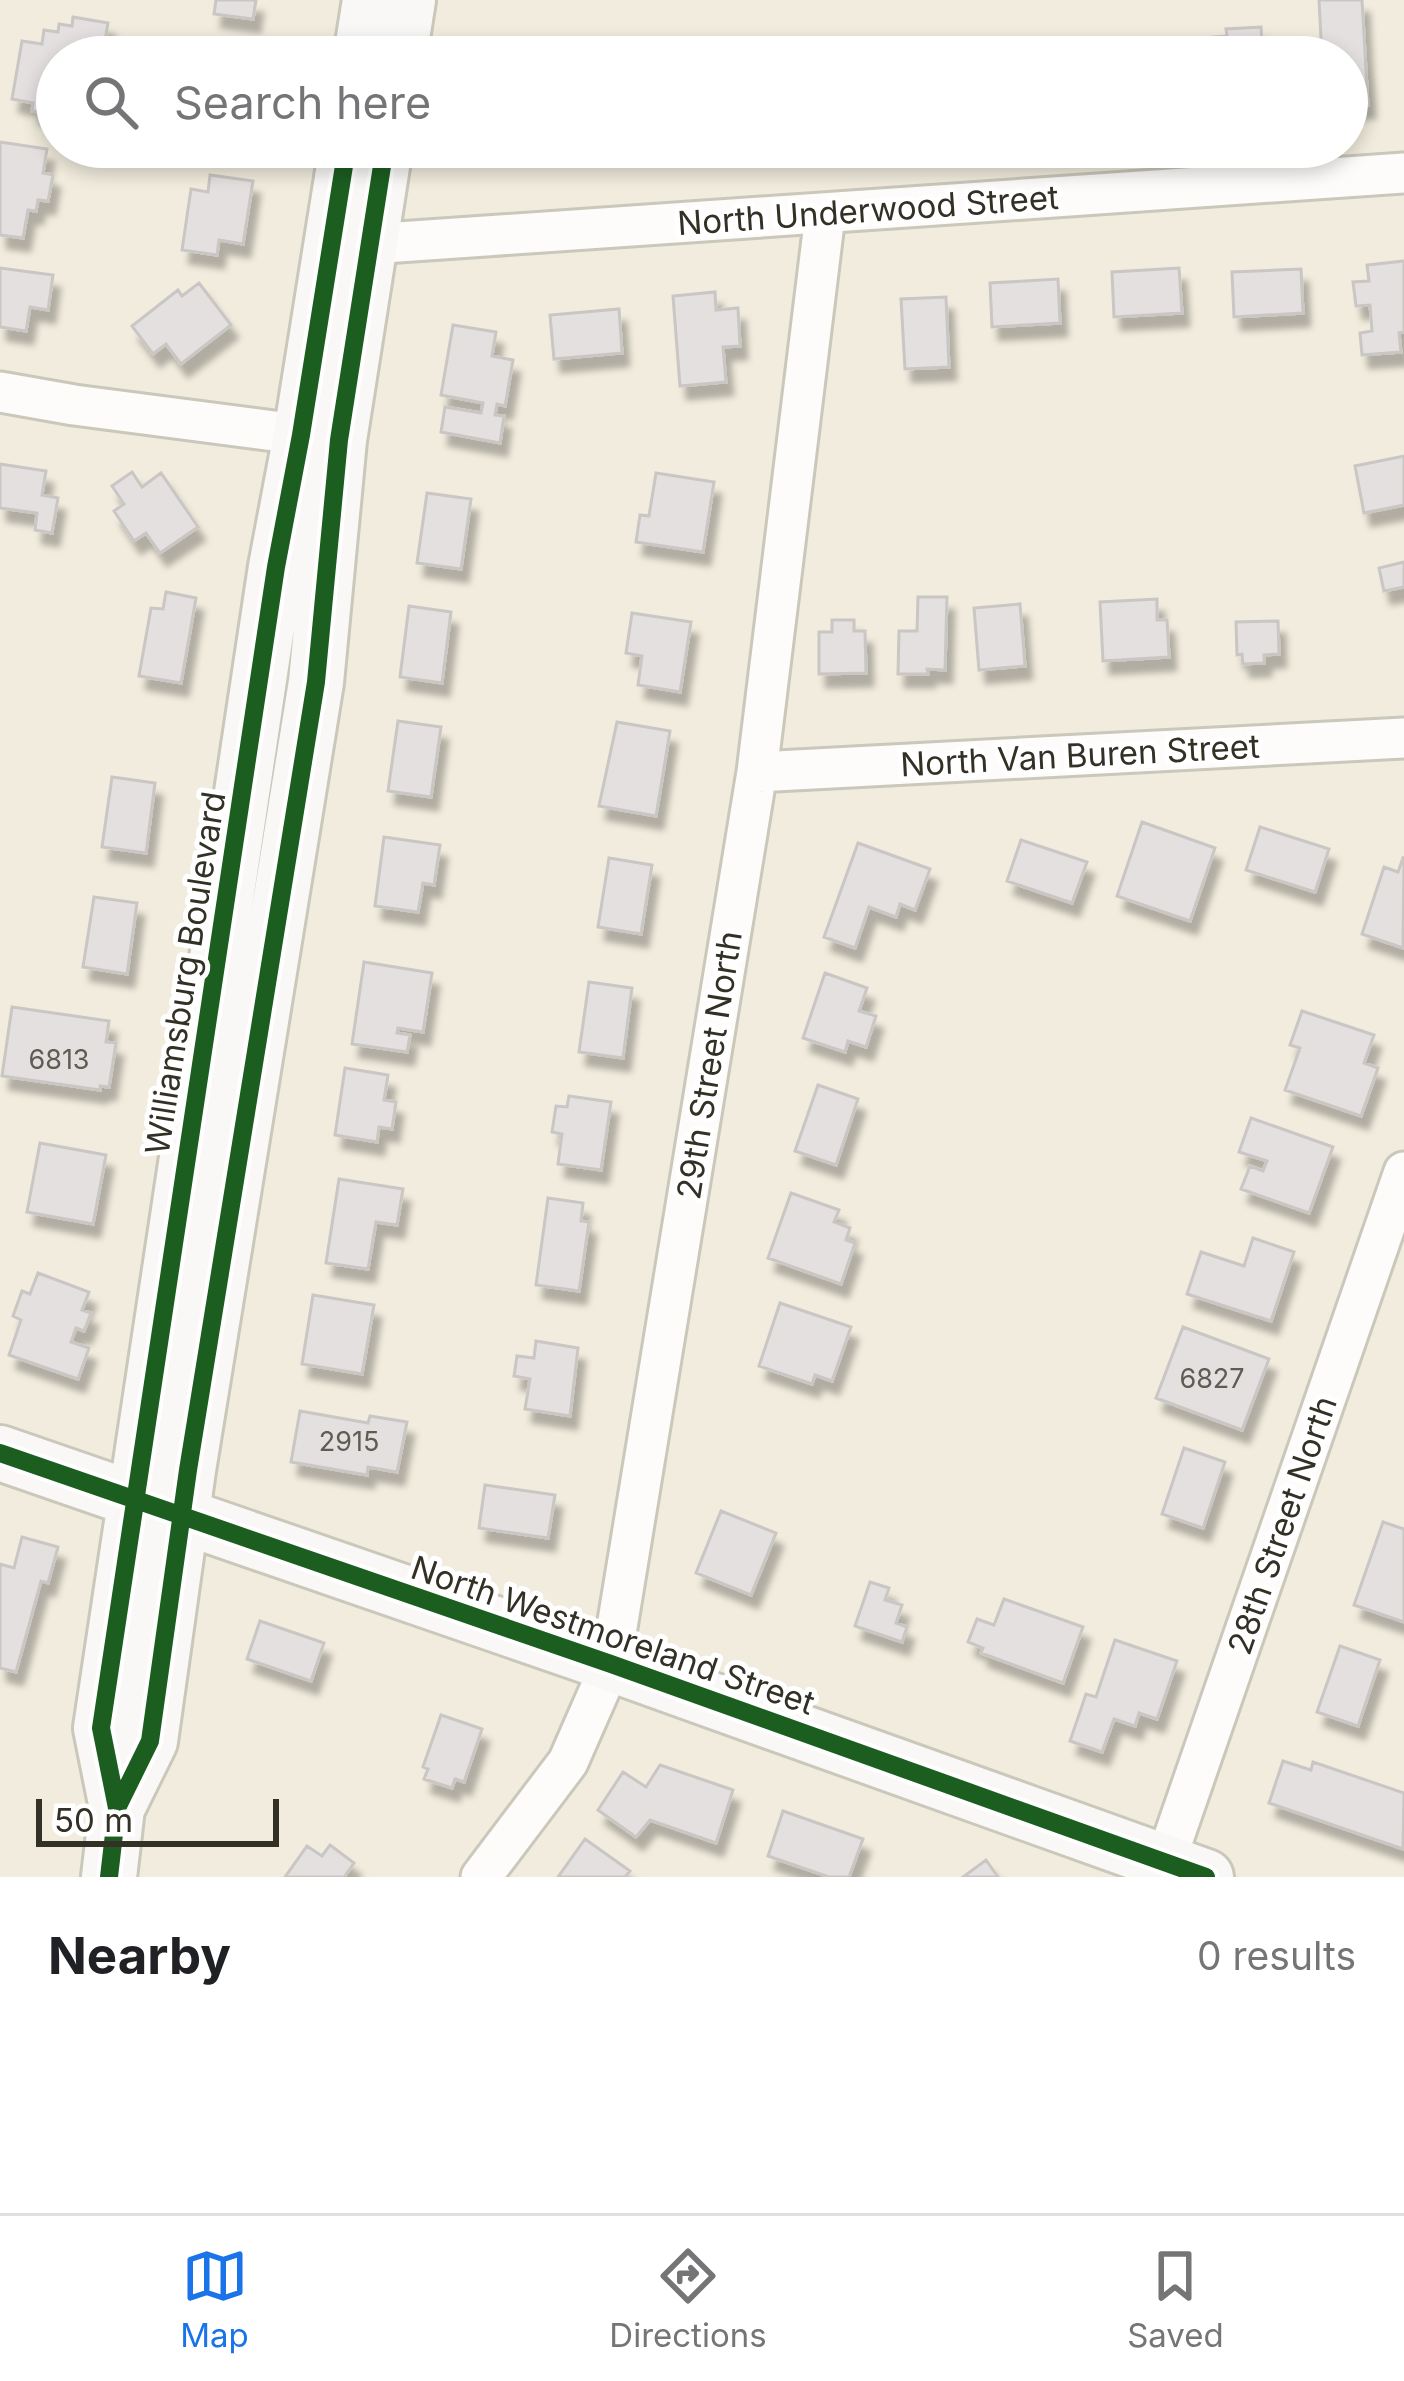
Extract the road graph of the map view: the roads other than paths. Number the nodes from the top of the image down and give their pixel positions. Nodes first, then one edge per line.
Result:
1 (370, 0) edge
2 (408, 0) edge
3 (364, 36) edge
4 (402, 36) edge
5 (348, 168) edge
6 (378, 168) edge
7 (1404, 173) edge
8 (825, 215) junction
9 (351, 244) junction
10 (0, 392) edge
11 (320, 437) junction
12 (1404, 738) edge
13 (757, 772) junction
14 (1404, 1172) edge
15 (0, 1453) edge
16 (159, 1509) junction
17 (610, 1664) junction
18 (1177, 1872) edge
19 (110, 1877) edge
20 (482, 1877) edge

1 - 3 main road
2 - 4 main road
5 - 9 main road, Williamsburg Boulevard
6 - 9 main road, Williamsburg Boulevard
7 - 8 street, North Underwood Street
8 - 9 street, North Underwood Street
8 - 13 street, 29th Street North
9 - 11 main road, Williamsburg Boulevard
10 - 11 street
11 - 16 main road, Williamsburg Boulevard
12 - 13 street, North Van Buren Street
13 - 17 street, 29th Street North
14 - 18 street, 28th Street North
15 - 16 main road, North Westmoreland Street
16 - 17 main road, North Westmoreland Street
16 - 19 main road, Williamsburg Boulevard
17 - 18 main road, North Westmoreland Street
17 - 20 street, 29th Street North

